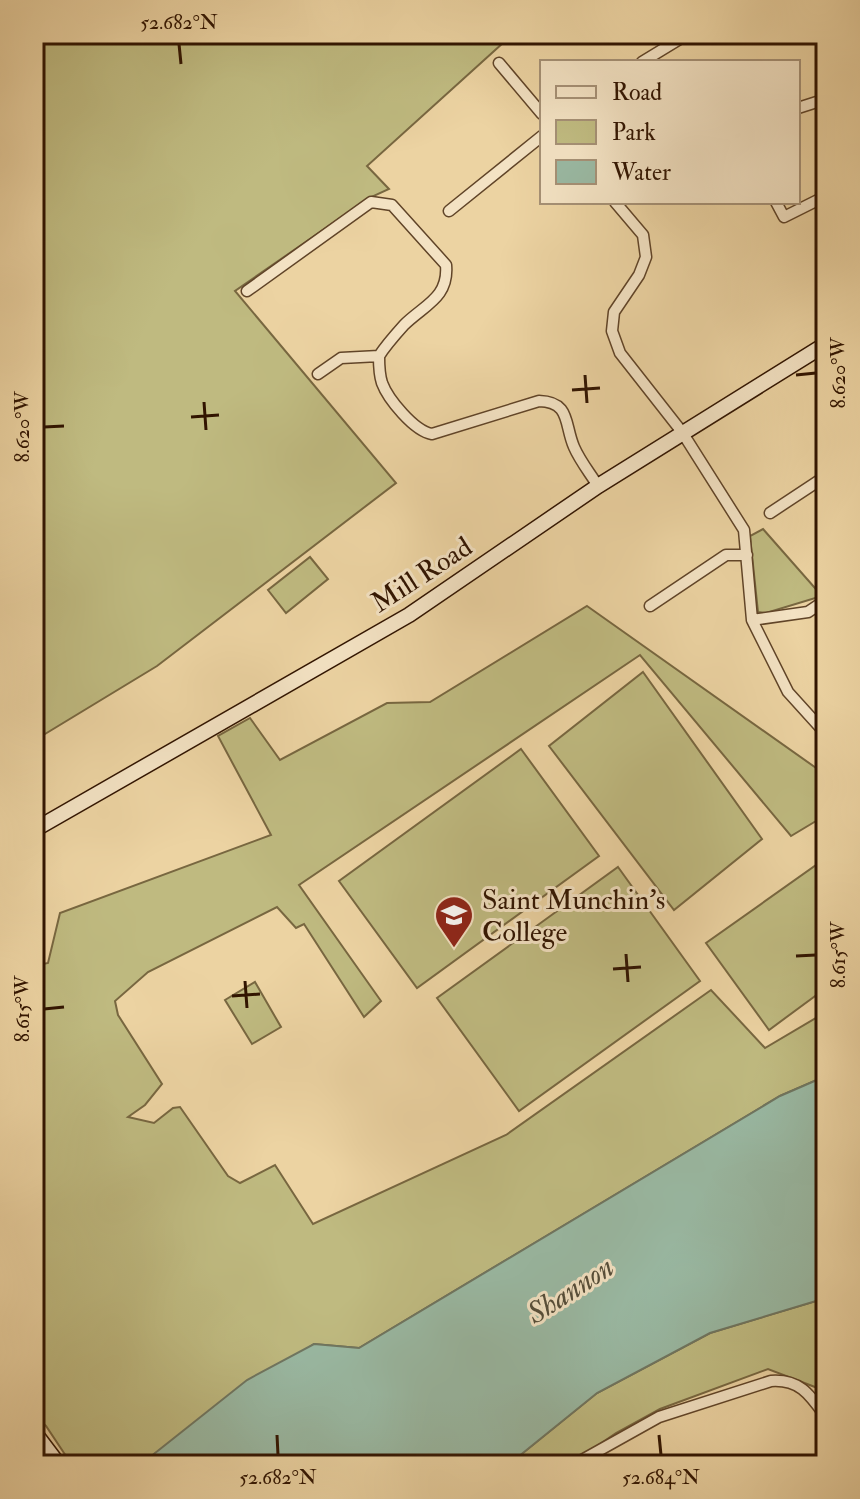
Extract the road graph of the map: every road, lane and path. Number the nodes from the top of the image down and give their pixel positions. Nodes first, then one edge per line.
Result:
1 (688, 34) edge
2 (645, 60) edge
3 (499, 63) dead end
4 (826, 99) edge
5 (800, 107) edge
6 (540, 112) edge
7 (540, 138) edge
8 (826, 196) edge
9 (617, 204) edge
10 (777, 204) edge
11 (449, 211) dead end
12 (247, 291) dead end
13 (826, 344) edge
14 (379, 356) junction
15 (318, 374) dead end
16 (682, 432) junction
17 (826, 476) edge
18 (598, 486) junction
19 (770, 513) dead end
20 (747, 555) junction
21 (826, 600) edge
22 (650, 606) dead end
23 (752, 620) junction
24 (826, 734) edge
25 (34, 830) edge
26 (826, 1417) edge
27 (34, 1432) edge
28 (59, 1465) edge
29 (580, 1465) edge

1 - 2 street
3 - 6 street
4 - 5 street
7 - 11 street
8 - 10 street
9 - 16 street
12 - 14 street
13 - 16 street, Mill Road
14 - 15 street
14 - 18 street
16 - 18 street, Mill Road
16 - 20 street
17 - 19 street
18 - 25 street, Mill Road
20 - 22 street
20 - 23 street
21 - 23 street
23 - 24 street
26 - 29 street
27 - 28 street

